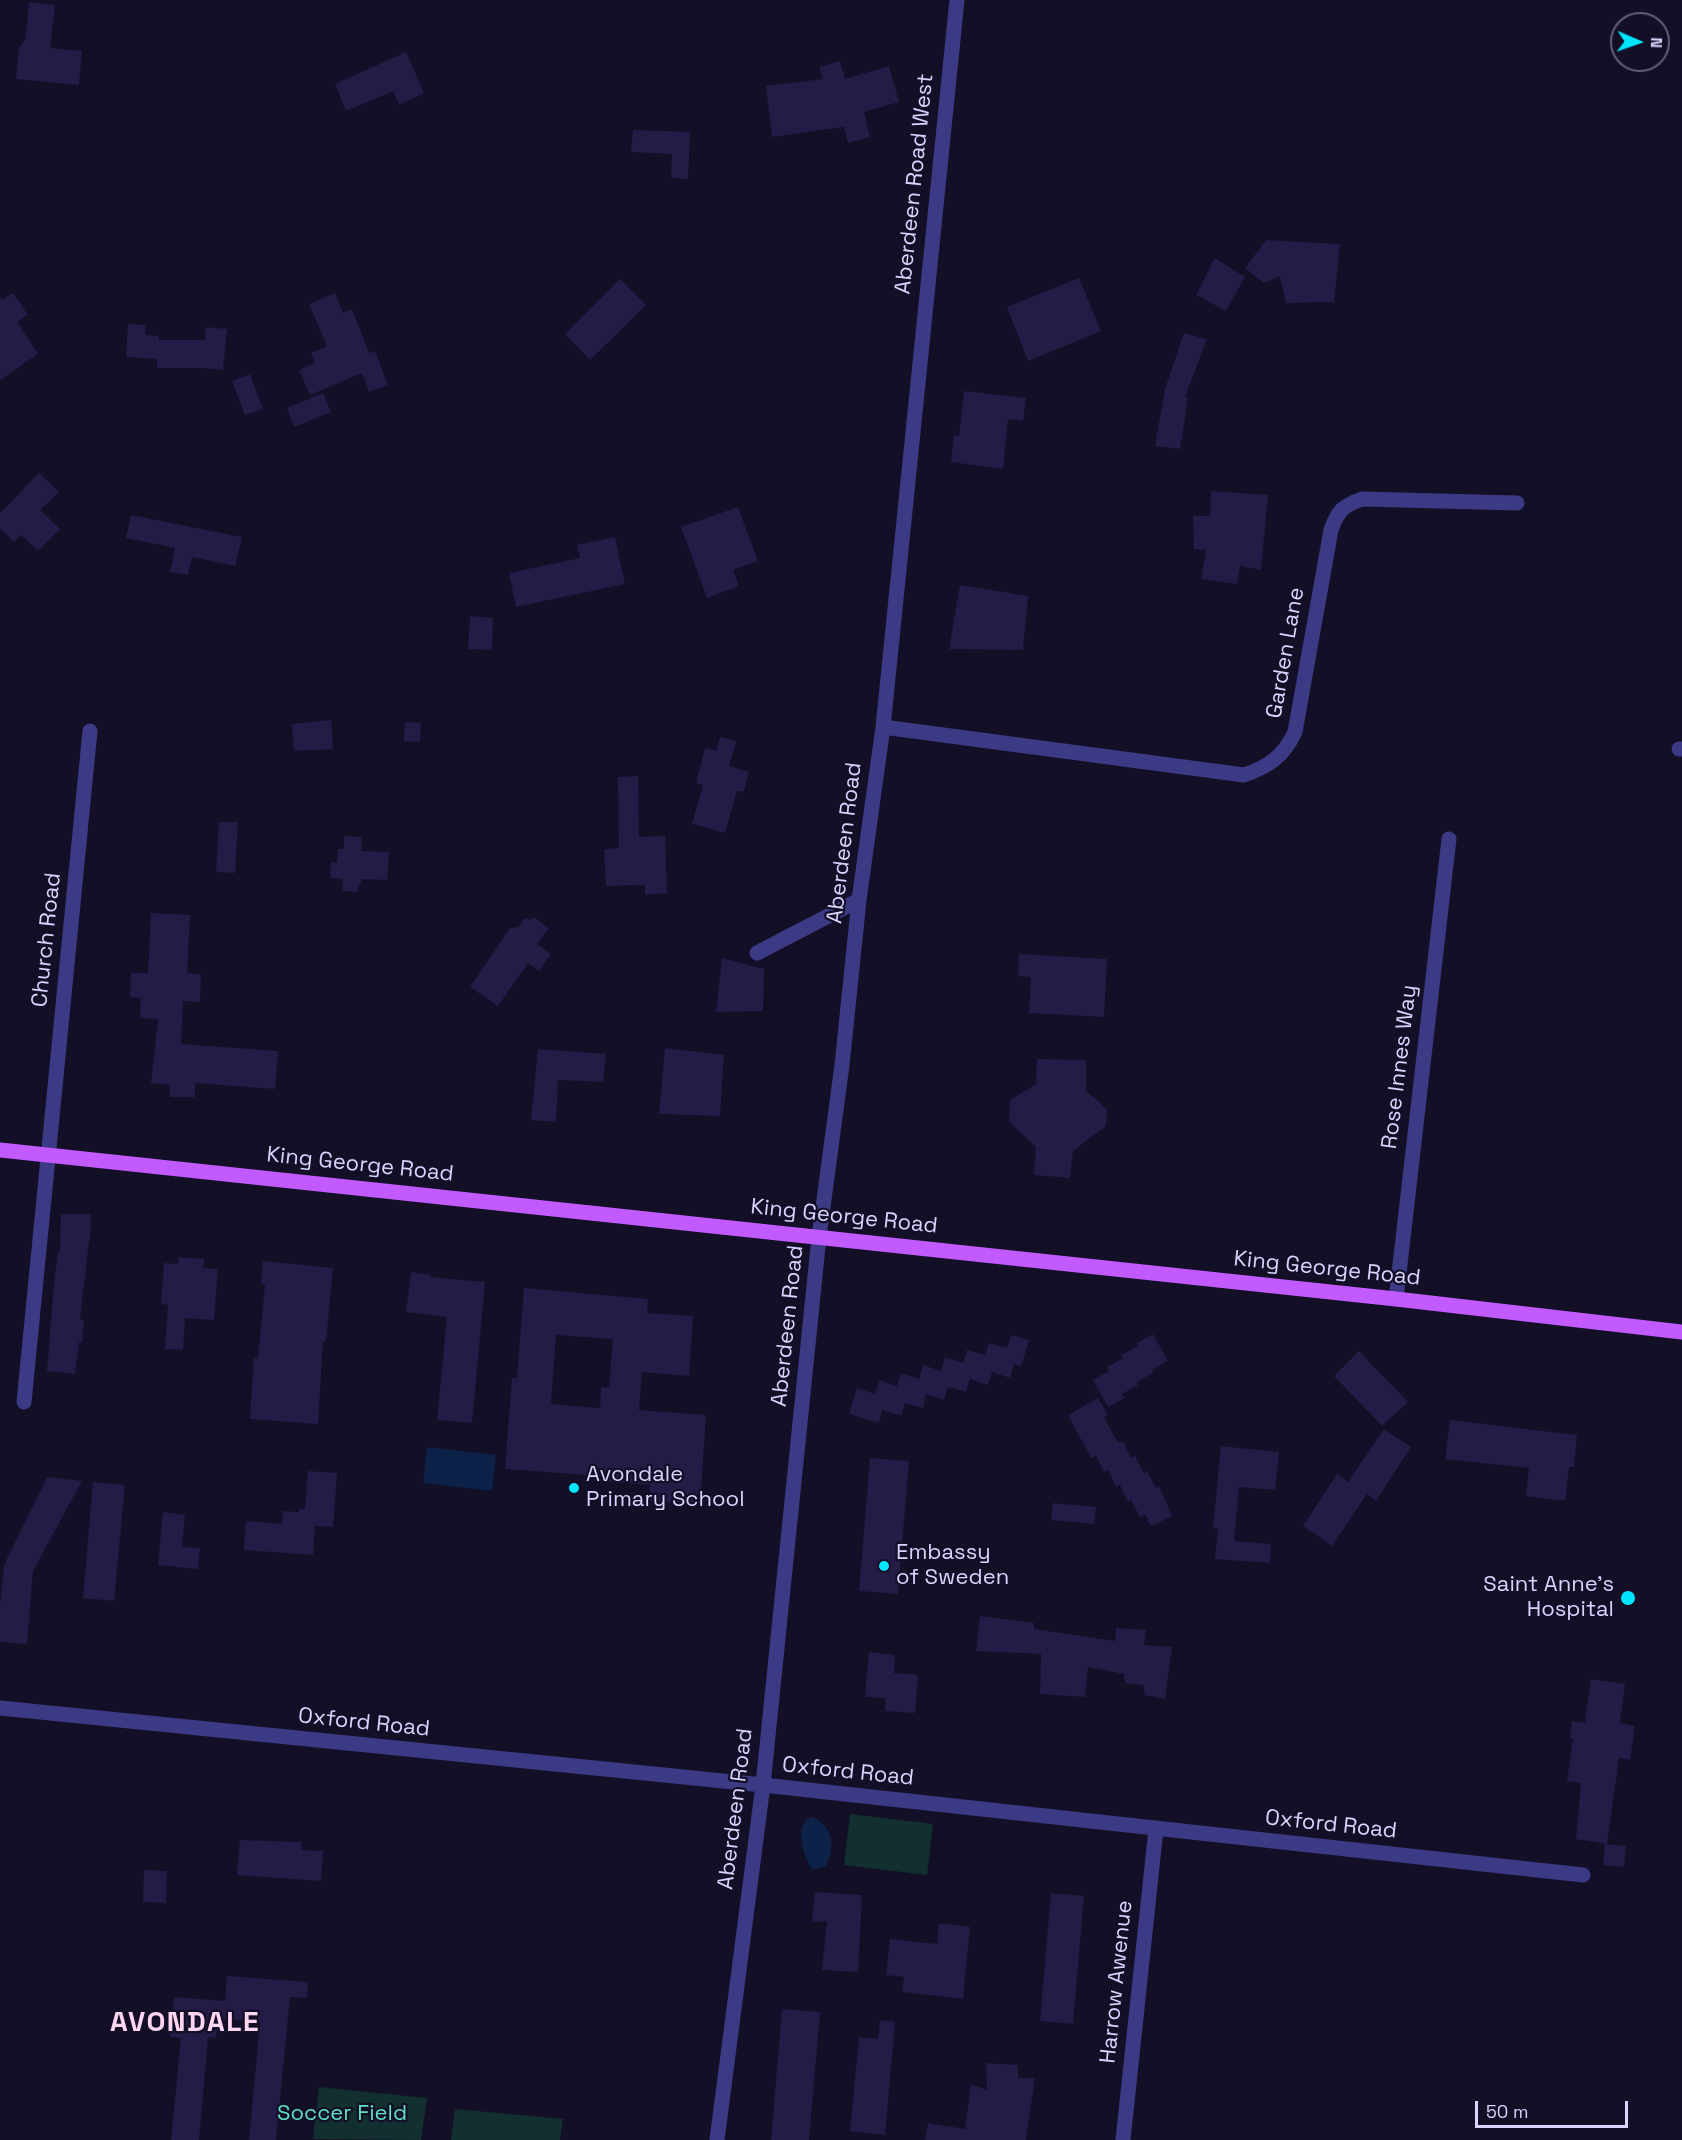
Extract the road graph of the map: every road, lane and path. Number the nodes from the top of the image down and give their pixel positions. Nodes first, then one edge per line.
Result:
1 (957, 0) edge
2 (918, 374) joint
3 (1517, 503) dead end
4 (883, 727) junction
5 (90, 731) dead end
6 (1449, 839) dead end
7 (859, 900) junction
8 (757, 953) dead end
9 (0, 1150) edge
10 (49, 1154) junction
11 (819, 1237) junction
12 (1396, 1299) junction
13 (1682, 1332) edge
14 (24, 1402) dead end
15 (0, 1708) edge
16 (763, 1785) junction
17 (1156, 1829) junction
18 (1583, 1875) dead end
19 (717, 2140) edge
20 (1123, 2140) edge

1 - 2 street, Aberdeen Road West
2 - 4 street, Aberdeen Road
3 - 4 street, Garden Lane
4 - 7 street, Aberdeen Road
5 - 10 street, Church Road
6 - 12 street, Rose Innes Way
7 - 8 street
7 - 11 street, Aberdeen Road
9 - 10 main road, King George Road
10 - 11 main road, King George Road
10 - 14 street, Church Road
11 - 12 main road, King George Road
11 - 16 street, Aberdeen Road
12 - 13 main road, King George Road
15 - 16 street, Oxford Road
16 - 17 street, Oxford Road
16 - 19 street, Aberdeen Road
17 - 18 street, Oxford Road
17 - 20 street, Harrow Awenue

